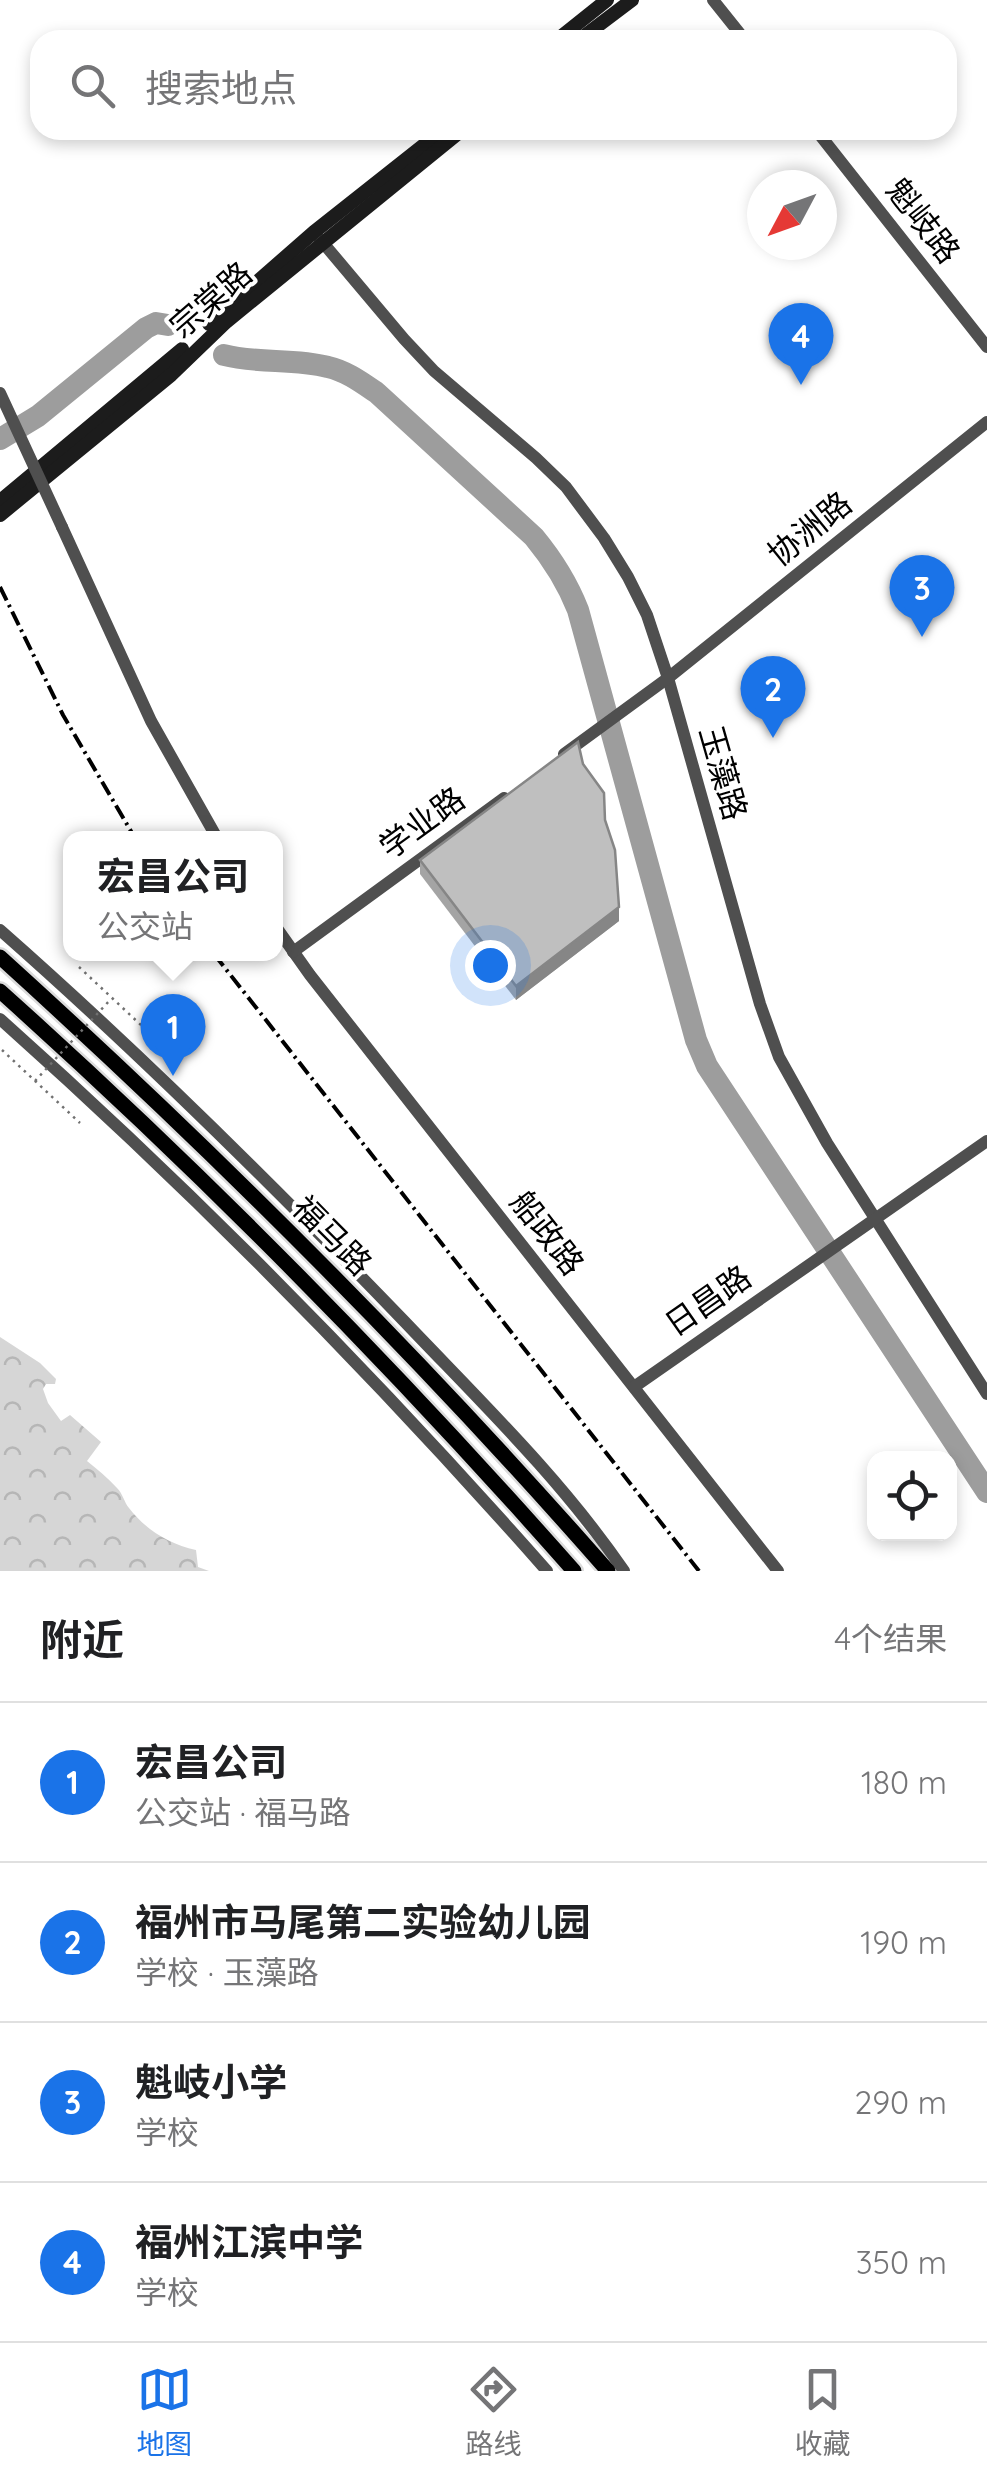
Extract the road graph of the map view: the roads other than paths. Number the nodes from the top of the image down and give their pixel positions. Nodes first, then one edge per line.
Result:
1 (607, 0) edge
2 (632, 0) edge
3 (713, 0) edge
4 (569, 30) edge
5 (592, 30) edge
6 (737, 30) edge
7 (431, 140) edge
8 (449, 140) edge
9 (824, 140) edge
10 (318, 237) junction
11 (987, 347) edge
12 (0, 393) edge
13 (987, 422) edge
14 (0, 501) edge
15 (0, 516) edge
16 (668, 678) junction
17 (558, 758) edge
18 (510, 794) edge
19 (212, 831) edge
20 (0, 930) edge
21 (283, 937) edge
22 (293, 952) junction
23 (0, 957) edge
24 (0, 991) edge
25 (0, 1019) edge
26 (987, 1141) edge
27 (874, 1218) junction
28 (634, 1386) junction
29 (987, 1394) edge
30 (548, 1571) edge
31 (574, 1571) edge
32 (608, 1571) edge
33 (624, 1571) edge
34 (778, 1571) edge

1 - 4 main road
2 - 5 main road
3 - 6 street
7 - 10 main road, 宗棠路
8 - 10 main road, 宗棠路
9 - 11 street, 魁岐路
10 - 14 main road, 宗棠路
10 - 15 main road, 宗棠路
10 - 16 street, 玉藻路
12 - 19 street, bridge
13 - 16 street, 协洲路
16 - 17 street, 协洲路
16 - 27 street, 玉藻路
18 - 22 street, 学业路
20 - 33 street
21 - 22 street, 船政路
22 - 28 street, 船政路
23 - 32 main road, 福马路
24 - 31 main road, 福马路
25 - 30 street
26 - 27 street
27 - 28 street, 日昌路
27 - 29 street, 玉藻路
28 - 34 street, 船政路

